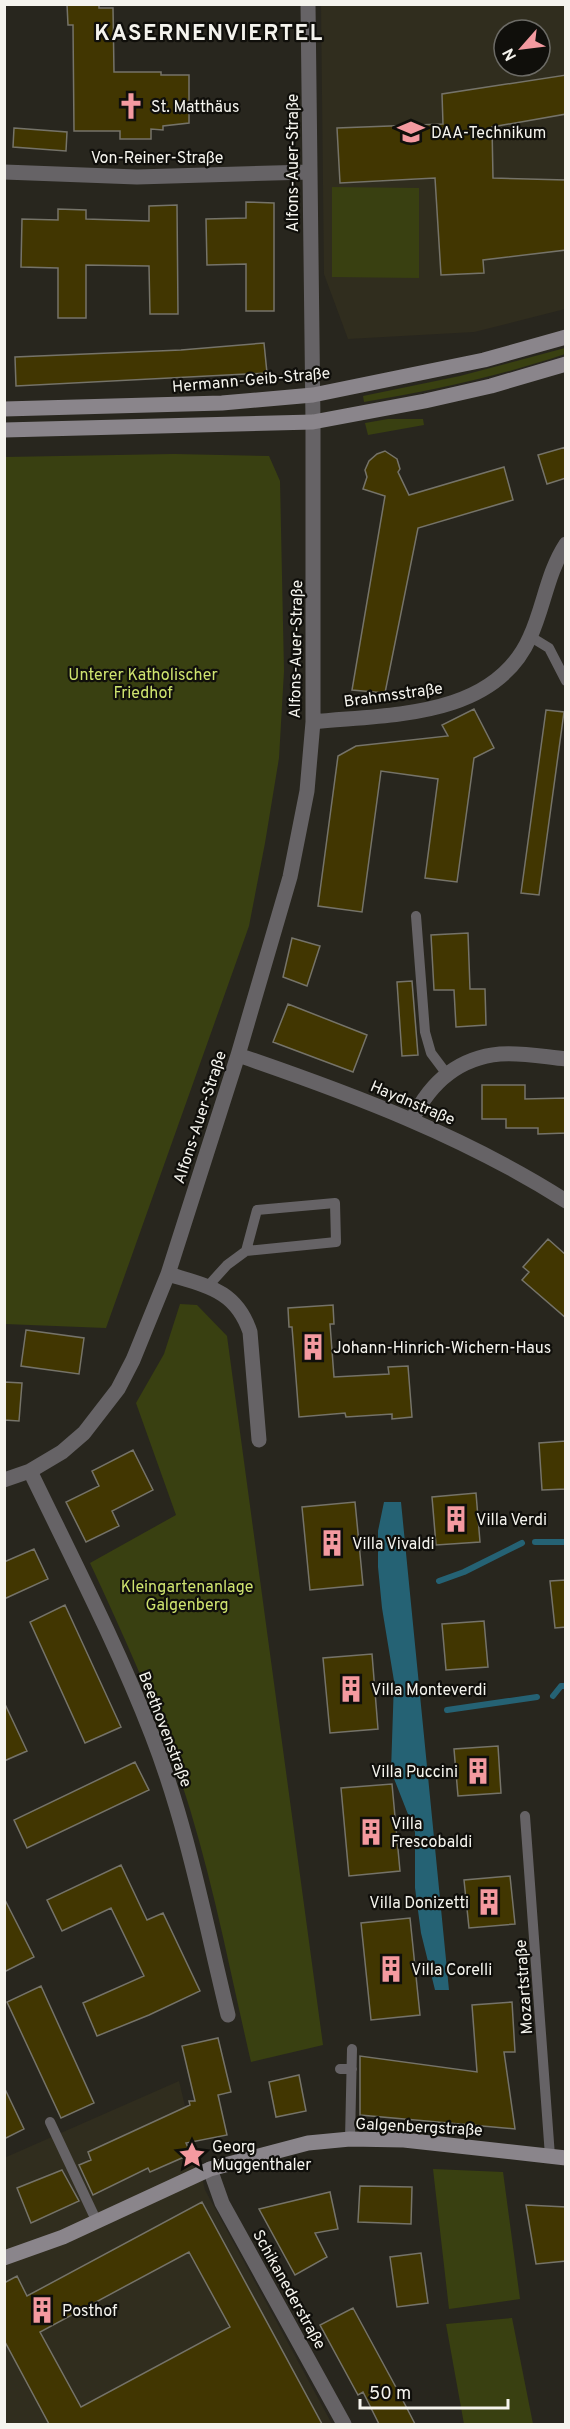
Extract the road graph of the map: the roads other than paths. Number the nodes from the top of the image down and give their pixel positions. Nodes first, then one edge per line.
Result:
1 (308, 4) edge
2 (4, 172) edge
3 (310, 172) junction
4 (566, 337) edge
5 (566, 364) edge
6 (313, 395) junction
7 (4, 409) edge
8 (314, 422) junction
9 (4, 430) edge
10 (566, 544) edge
11 (531, 637) junction
12 (566, 681) edge
13 (313, 722) junction
14 (416, 916) dead end
15 (238, 1055) junction
16 (566, 1059) edge
17 (446, 1072) junction
18 (412, 1120) junction
19 (566, 1201) edge
20 (246, 1251) junction
21 (168, 1274) junction
22 (208, 1286) junction
23 (260, 1440) dead end
24 (30, 1471) junction
25 (4, 1479) edge
26 (525, 1816) dead end
27 (228, 2015) dead end
28 (352, 2049) dead end
29 (340, 2069) dead end
30 (352, 2069) junction
31 (50, 2122) dead end
32 (350, 2139) junction
33 (558, 2157) edge
34 (210, 2169) junction
35 (97, 2222) junction
36 (4, 2258) edge
37 (344, 2424) edge

1 - 3 street, Alfons-Auer-Straße
2 - 3 street, Von-Reiner-Straße
3 - 6 street, Alfons-Auer-Straße
4 - 6 street, Hermann-Geib-Straße
5 - 8 street
6 - 7 street, Hermann-Geib-Straße
6 - 8 street, Alfons-Auer-Straße
8 - 9 street
8 - 13 street, Alfons-Auer-Straße
10 - 11 street, Brahmsstraße
11 - 12 lane
11 - 13 street, Brahmsstraße
13 - 15 street, Alfons-Auer-Straße
14 - 17 lane
15 - 18 street, Haydnstraße
15 - 21 street, Alfons-Auer-Straße
16 - 17 street
17 - 18 street
18 - 19 street, Haydnstraße
20 - 20 lane
20 - 22 lane
21 - 22 street
21 - 24 street, Alfons-Auer-Straße
22 - 23 street
24 - 25 street, Alfons-Auer-Straße
24 - 27 street, Beethovenstraße
26 - 33 lane, Mozartstraße
28 - 30 lane
29 - 30 lane
30 - 32 lane
31 - 35 lane
32 - 33 street, Galgenbergstraße
32 - 34 street, Galgenbergstraße
34 - 35 street, Galgenbergstraße
34 - 37 street, Schikanederstraße
35 - 36 street, Galgenbergstraße

